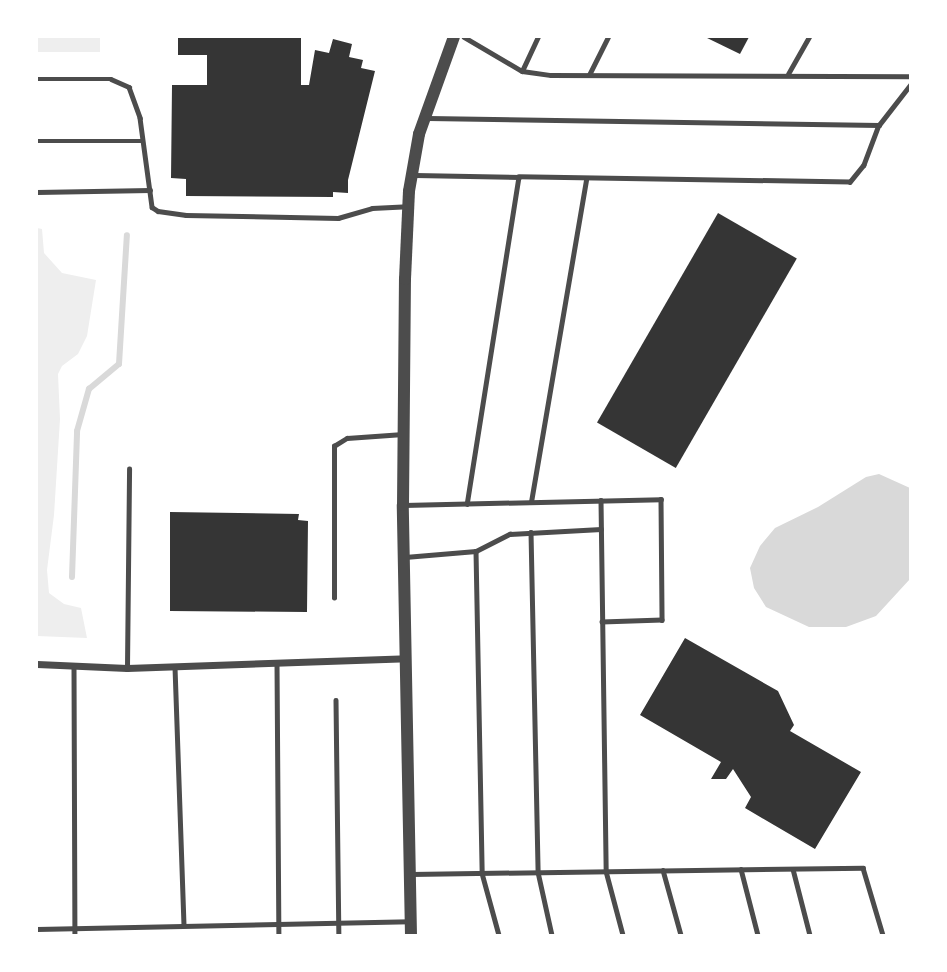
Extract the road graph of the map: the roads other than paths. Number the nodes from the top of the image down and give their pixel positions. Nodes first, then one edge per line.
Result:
1 (454, 37) edge
2 (464, 37) edge
3 (538, 37) edge
4 (608, 37) edge
5 (809, 37) edge
6 (522, 71) junction
7 (589, 75) junction
8 (788, 75) junction
9 (910, 76) edge
10 (37, 79) edge
11 (910, 85) edge
12 (424, 118) junction
13 (879, 124) junction
14 (37, 141) edge
15 (143, 141) junction
16 (412, 175) junction
17 (519, 177) junction
18 (586, 178) junction
19 (150, 190) junction
20 (37, 192) edge
21 (408, 206) junction
22 (404, 434) junction
23 (129, 469) dead end
24 (601, 500) junction
25 (531, 502) junction
26 (467, 504) junction
27 (403, 505) junction
28 (601, 529) junction
29 (531, 533) junction
30 (476, 551) junction
31 (405, 557) junction
32 (334, 598) dead end
33 (602, 622) junction
34 (407, 658) junction
35 (277, 663) junction
36 (37, 664) edge
37 (74, 666) junction
38 (175, 667) junction
39 (127, 668) junction
40 (336, 700) dead end
41 (741, 869) junction
42 (793, 869) junction
43 (663, 870) junction
44 (606, 872) junction
45 (482, 873) junction
46 (538, 873) junction
47 (410, 874) junction
48 (411, 921) junction
49 (339, 923) junction
50 (278, 924) junction
51 (184, 925) junction
52 (75, 928) junction
53 (37, 929) edge
54 (75, 935) edge
55 (279, 935) edge
56 (339, 935) edge
57 (411, 935) edge
58 (499, 935) edge
59 (552, 935) edge
60 (623, 935) edge
61 (681, 935) edge
62 (758, 935) edge
63 (810, 935) edge
64 (883, 935) edge

1 - 12 street
2 - 6 lane
3 - 6 lane
4 - 7 lane
5 - 8 lane
6 - 7 lane
7 - 8 lane
8 - 9 lane
10 - 15 lane
11 - 13 lane
12 - 13 lane
12 - 16 street
13 - 18 lane
14 - 15 lane
15 - 19 lane
16 - 17 lane
16 - 21 street
17 - 18 lane
17 - 26 lane
18 - 25 lane
19 - 20 lane
19 - 21 lane
21 - 22 street
22 - 27 street
22 - 32 lane
23 - 39 lane
24 - 25 lane
24 - 28 lane
24 - 33 lane
25 - 26 lane
26 - 27 lane
27 - 31 street
28 - 29 lane
28 - 33 lane
29 - 30 lane
29 - 46 lane
30 - 31 lane
30 - 45 lane
31 - 34 street
33 - 44 lane
34 - 35 street
34 - 47 street
35 - 38 street
35 - 50 lane
36 - 37 street
37 - 39 street
37 - 52 lane
38 - 39 street
38 - 51 lane
40 - 49 lane
41 - 42 lane
41 - 43 lane
41 - 62 lane
42 - 63 lane
42 - 64 lane
43 - 44 lane
43 - 61 lane
44 - 46 lane
44 - 60 lane
45 - 46 lane
45 - 47 lane
45 - 58 lane
46 - 59 lane
47 - 48 street
48 - 49 lane
48 - 57 street
49 - 50 lane
49 - 56 lane
50 - 51 lane
50 - 55 lane
51 - 52 lane
52 - 53 lane
52 - 54 lane

